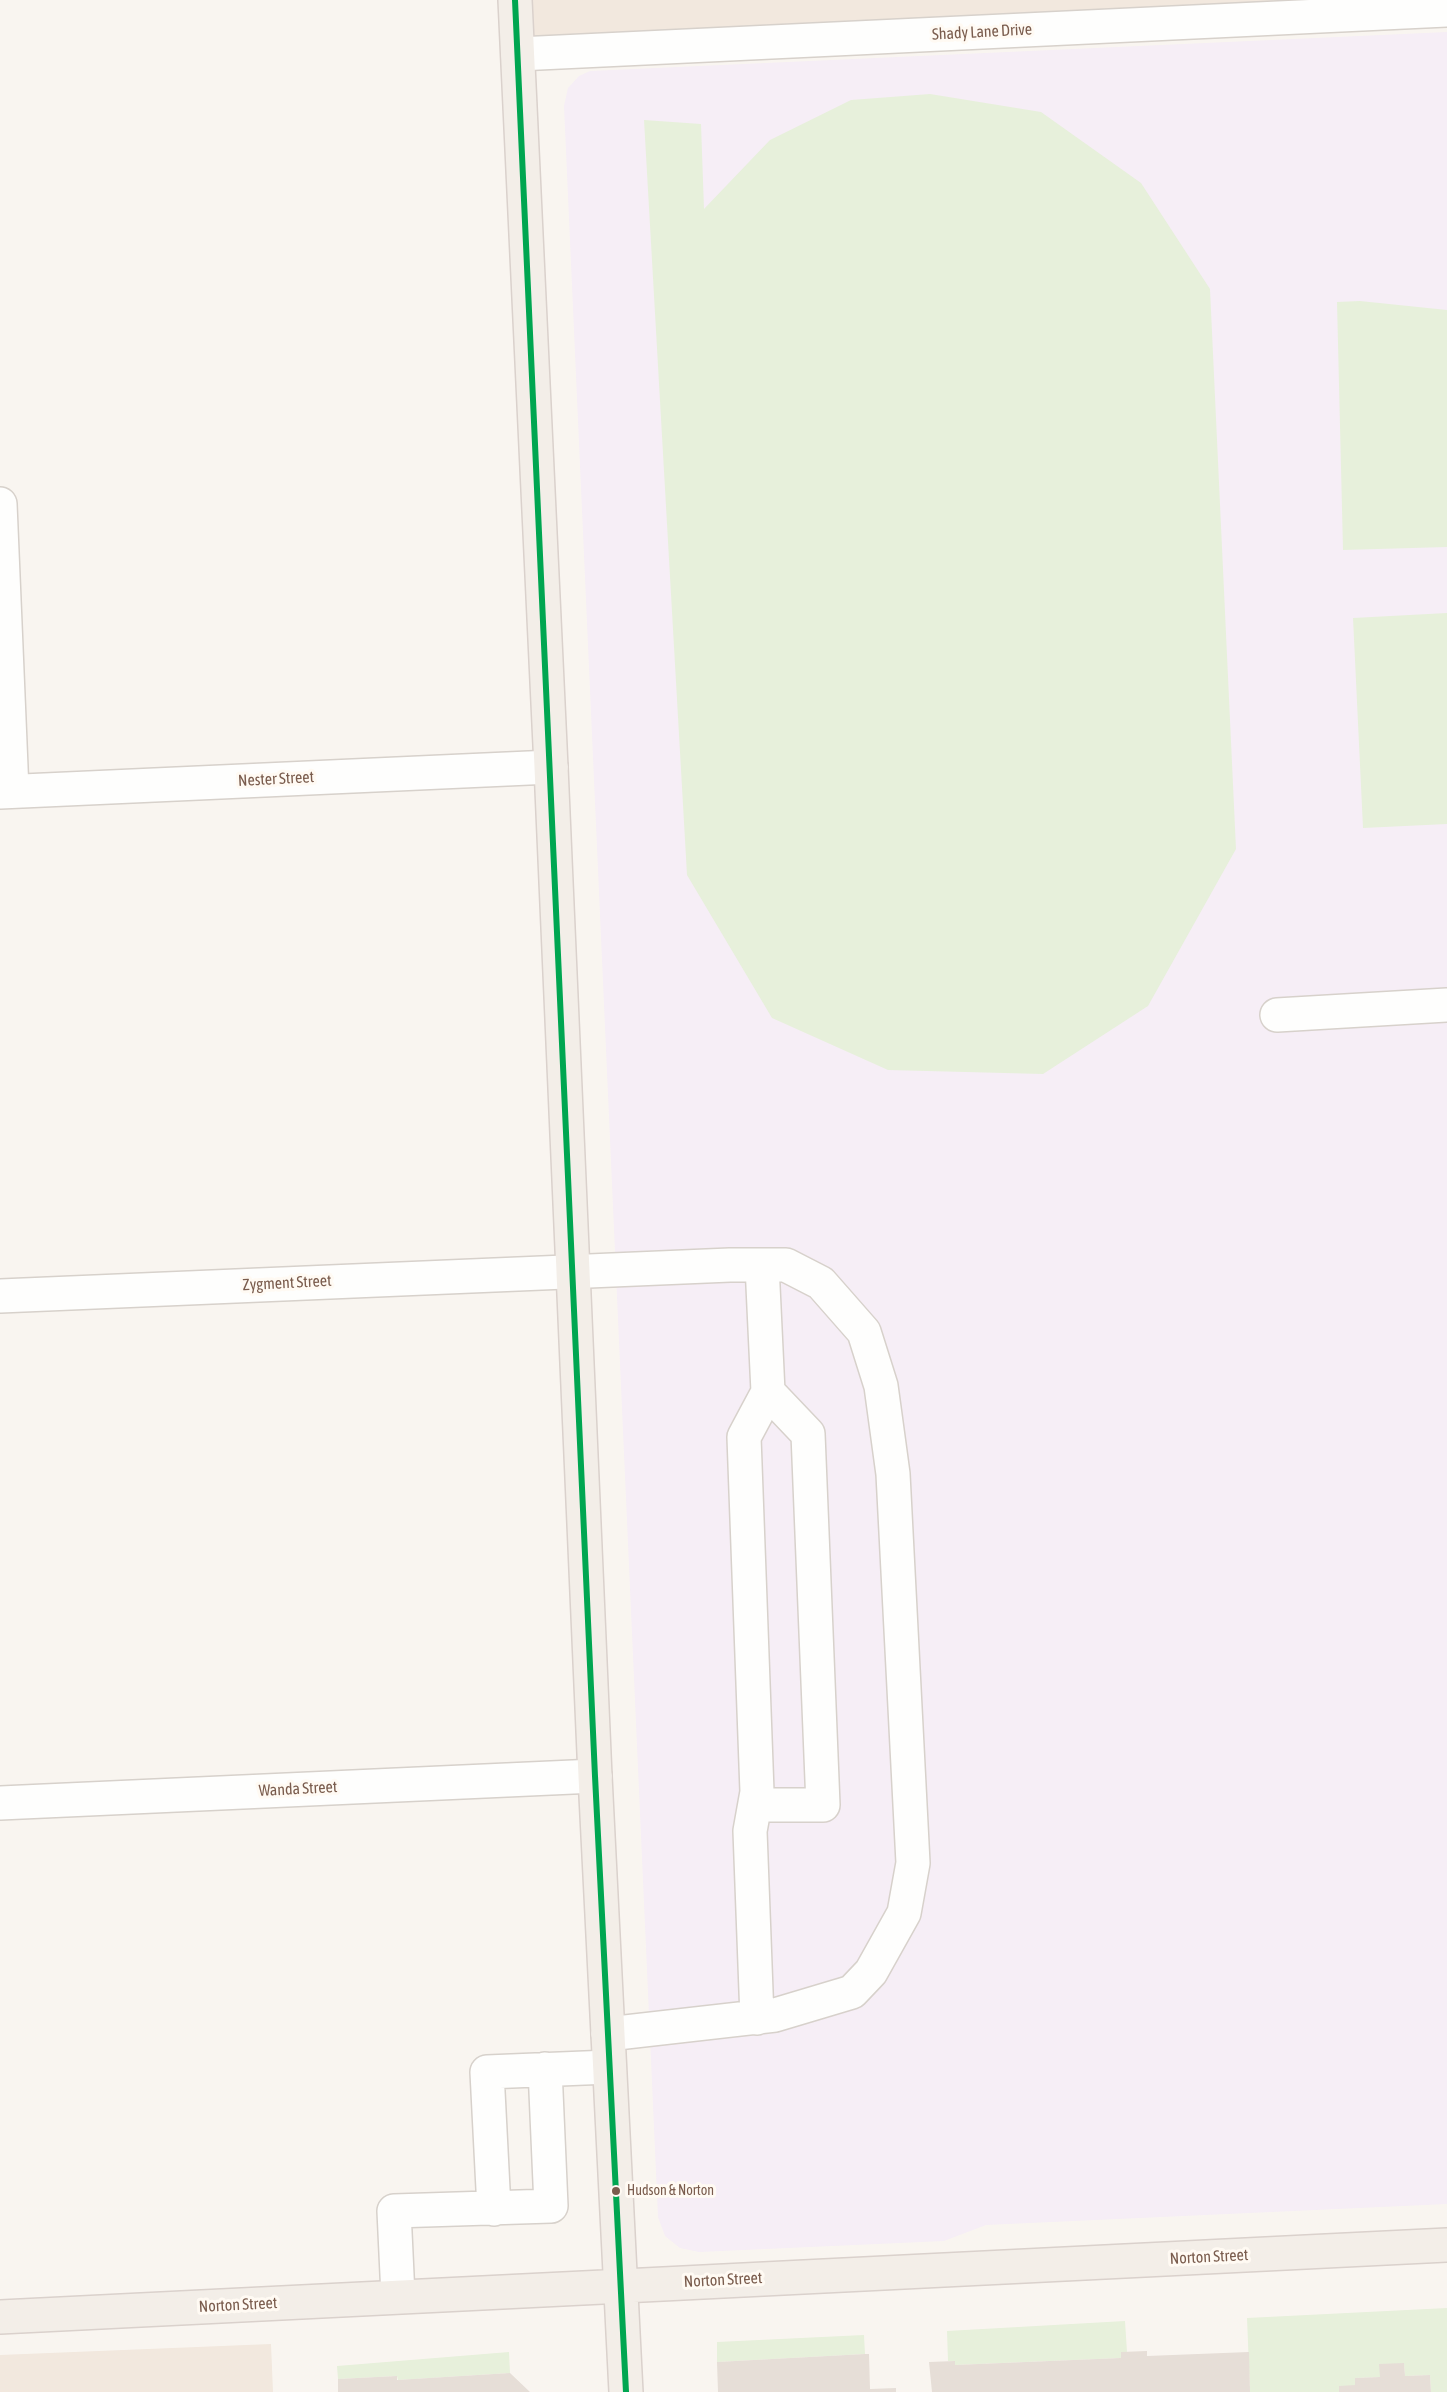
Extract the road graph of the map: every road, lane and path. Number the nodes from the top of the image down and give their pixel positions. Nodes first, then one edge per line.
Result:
1 (515, 0) edge
2 (1447, 10) edge
3 (518, 54) junction
4 (0, 504) edge
5 (552, 767) junction
6 (6, 792) edge
7 (1447, 1005) edge
8 (1277, 1015) dead end
9 (762, 1265) junction
10 (574, 1270) junction
11 (0, 1296) edge
12 (768, 1392) junction
13 (595, 1776) junction
14 (0, 1803) edge
15 (755, 1805) junction
16 (757, 2018) junction
17 (608, 2034) junction
18 (609, 2067) junction
19 (545, 2069) junction
20 (494, 2209) junction
21 (1447, 2245) edge
22 (620, 2285) junction
23 (398, 2296) junction
24 (0, 2317) edge
25 (626, 2392) edge

1 - 3 main road
2 - 3 street, Shady Lane Drive
3 - 5 main road
4 - 6 street
5 - 6 street, Nester Street
5 - 10 main road
7 - 8 street
9 - 10 street, Zygment Street
9 - 12 street
9 - 16 street, Zygment Street
10 - 11 street, Zygment Street
10 - 13 main road
12 - 15 street
12 - 15 street
13 - 14 street, Wanda Street
13 - 17 main road
15 - 16 street
16 - 17 street, Zygment Street
17 - 18 main road
18 - 19 street
18 - 22 main road
19 - 20 street
19 - 20 street
20 - 23 street
21 - 22 main road, Norton Street
22 - 23 main road, Norton Street
22 - 25 main road
23 - 24 main road, Norton Street

